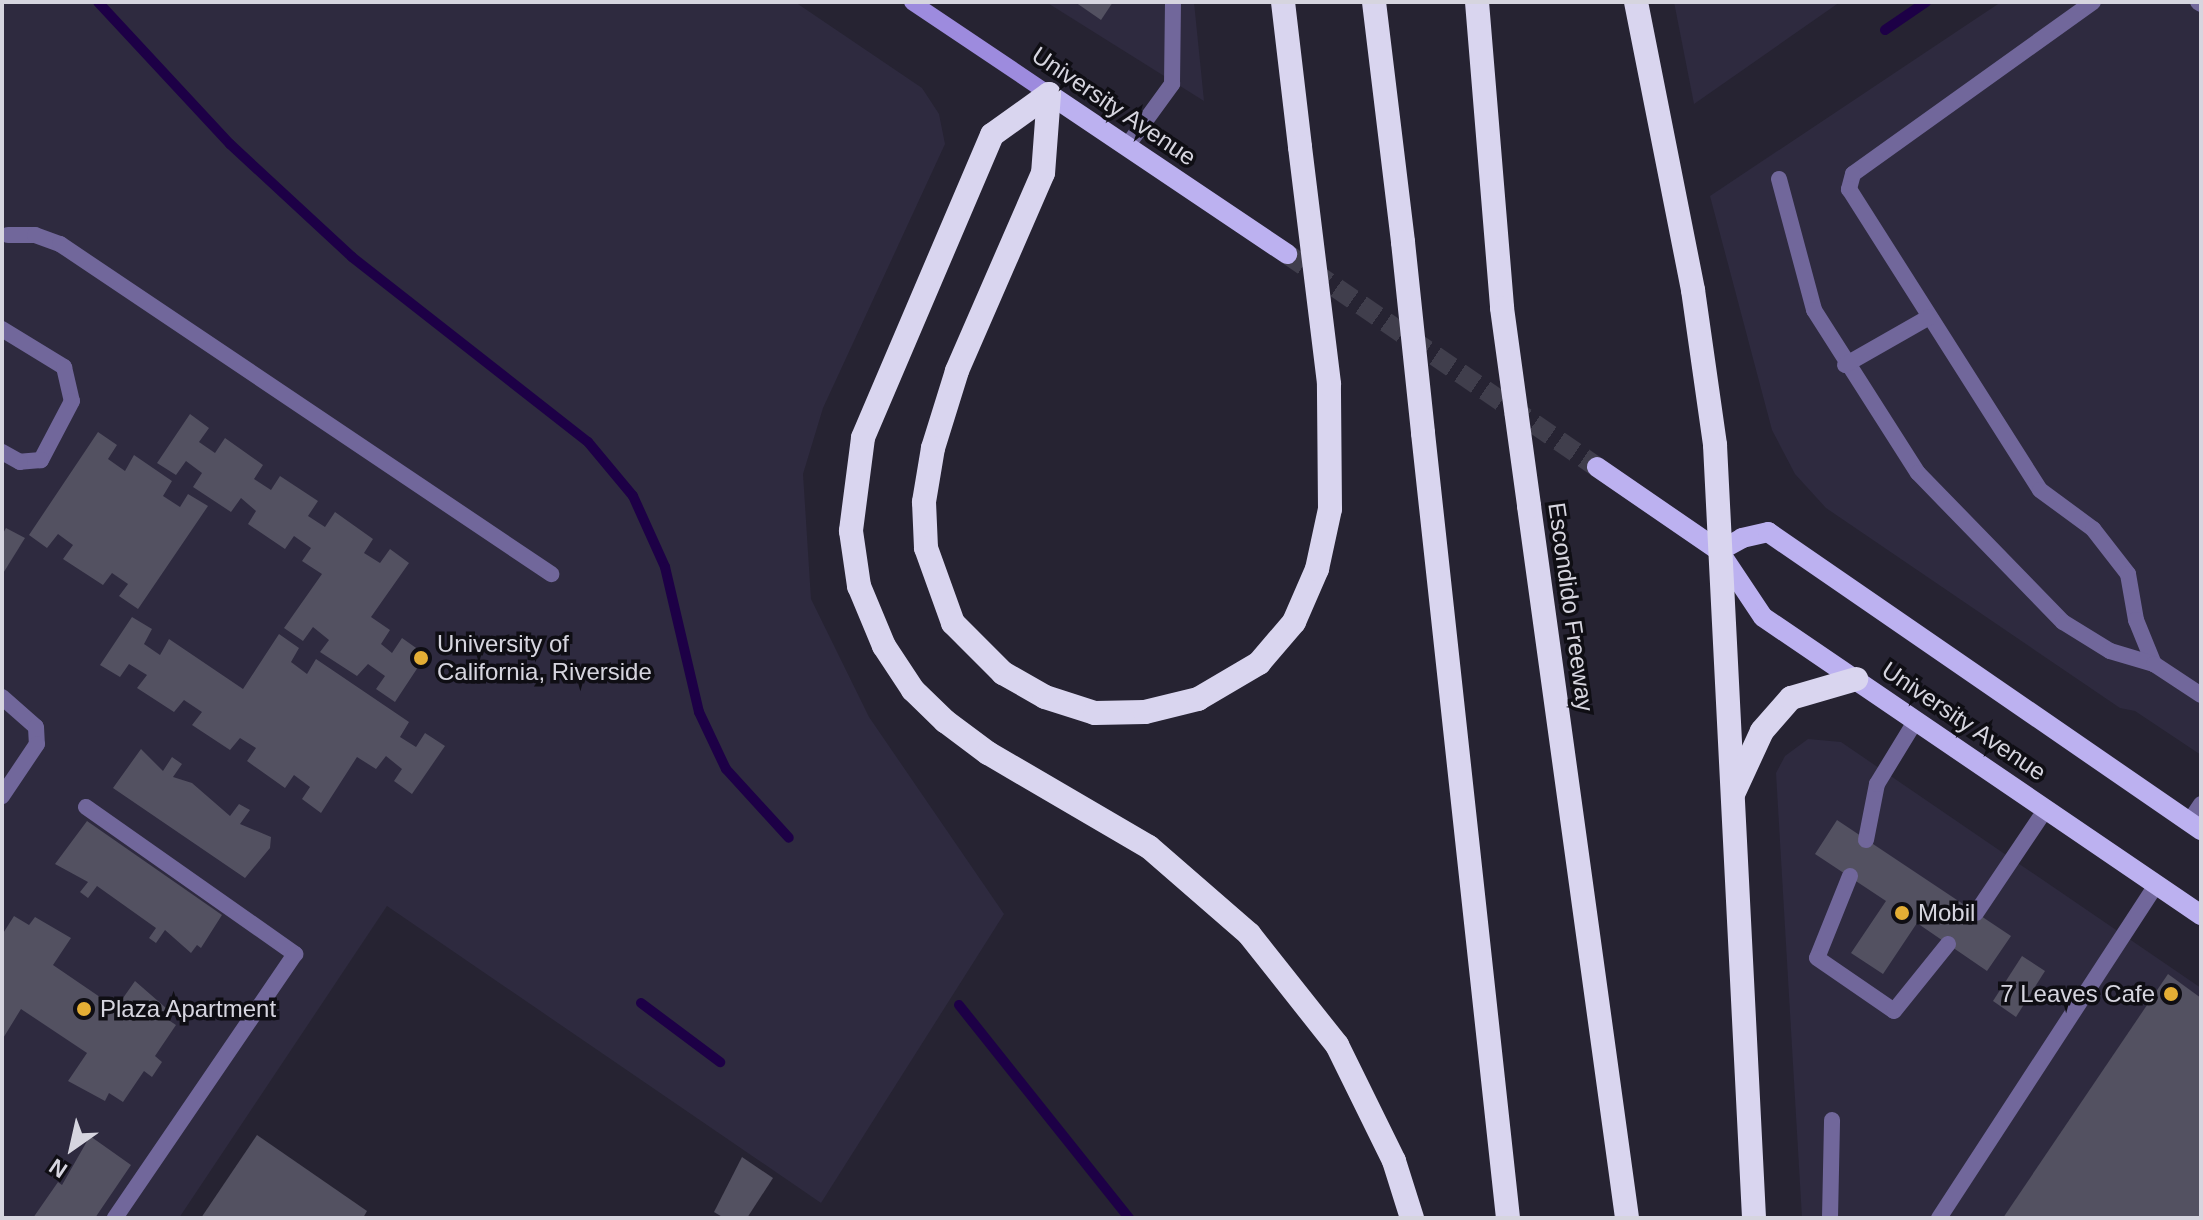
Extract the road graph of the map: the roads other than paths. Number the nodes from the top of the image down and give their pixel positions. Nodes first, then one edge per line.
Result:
1 (912, 2) edge
2 (1173, 2) edge
3 (1283, 2) edge
4 (1374, 2) edge
5 (1477, 2) edge
6 (1636, 2) edge
7 (2093, 2) edge
8 (1049, 94) junction
9 (1127, 146) junction
10 (1779, 179) dead end
11 (4, 235) edge
12 (1287, 254) tunnel mouth
13 (1929, 317) junction
14 (2, 329) edge
15 (1845, 365) junction
16 (2, 452) edge
17 (1597, 467) tunnel mouth
18 (1719, 551) junction
19 (551, 574) dead end
20 (2154, 664) junction
21 (1856, 679) junction
22 (2201, 695) edge
23 (2, 697) edge
24 (1916, 720) junction
25 (1733, 794) junction
26 (2, 796) edge
27 (2201, 804) edge
28 (86, 807) dead end
29 (2046, 809) junction
30 (2195, 826) edge
31 (1866, 840) dead end
32 (1850, 876) dead end
33 (2156, 885) junction
34 (1976, 913) dead end
35 (2201, 915) edge
36 (1948, 944) dead end
37 (1832, 1120) dead end
38 (115, 1218) edge
39 (1412, 1218) edge
40 (1508, 1218) edge
41 (1627, 1218) edge
42 (1754, 1218) edge
43 (1830, 1218) edge
44 (1939, 1218) edge

1 - 8 street, University Avenue
2 - 9 lane
3 - 8 highway, bridge
4 - 40 highway, bridge
5 - 41 highway, Escondido Freeway, bridge
6 - 18 highway
7 - 13 lane
8 - 9 main road, University Avenue
8 - 39 highway
9 - 12 main road, University Avenue
10 - 15 lane
11 - 19 lane
13 - 15 lane
13 - 20 lane
14 - 16 lane
15 - 20 lane
17 - 18 main road, University Avenue
18 - 21 main road, University Avenue
18 - 25 highway
18 - 30 main road, University Avenue
20 - 22 lane
21 - 24 main road, University Avenue
21 - 25 highway
23 - 26 lane
24 - 29 main road, University Avenue
24 - 31 lane
25 - 42 highway
27 - 30 lane
28 - 38 lane
29 - 33 main road, University Avenue
29 - 34 lane
32 - 36 lane
33 - 35 main road, University Avenue
33 - 44 lane
37 - 43 lane

